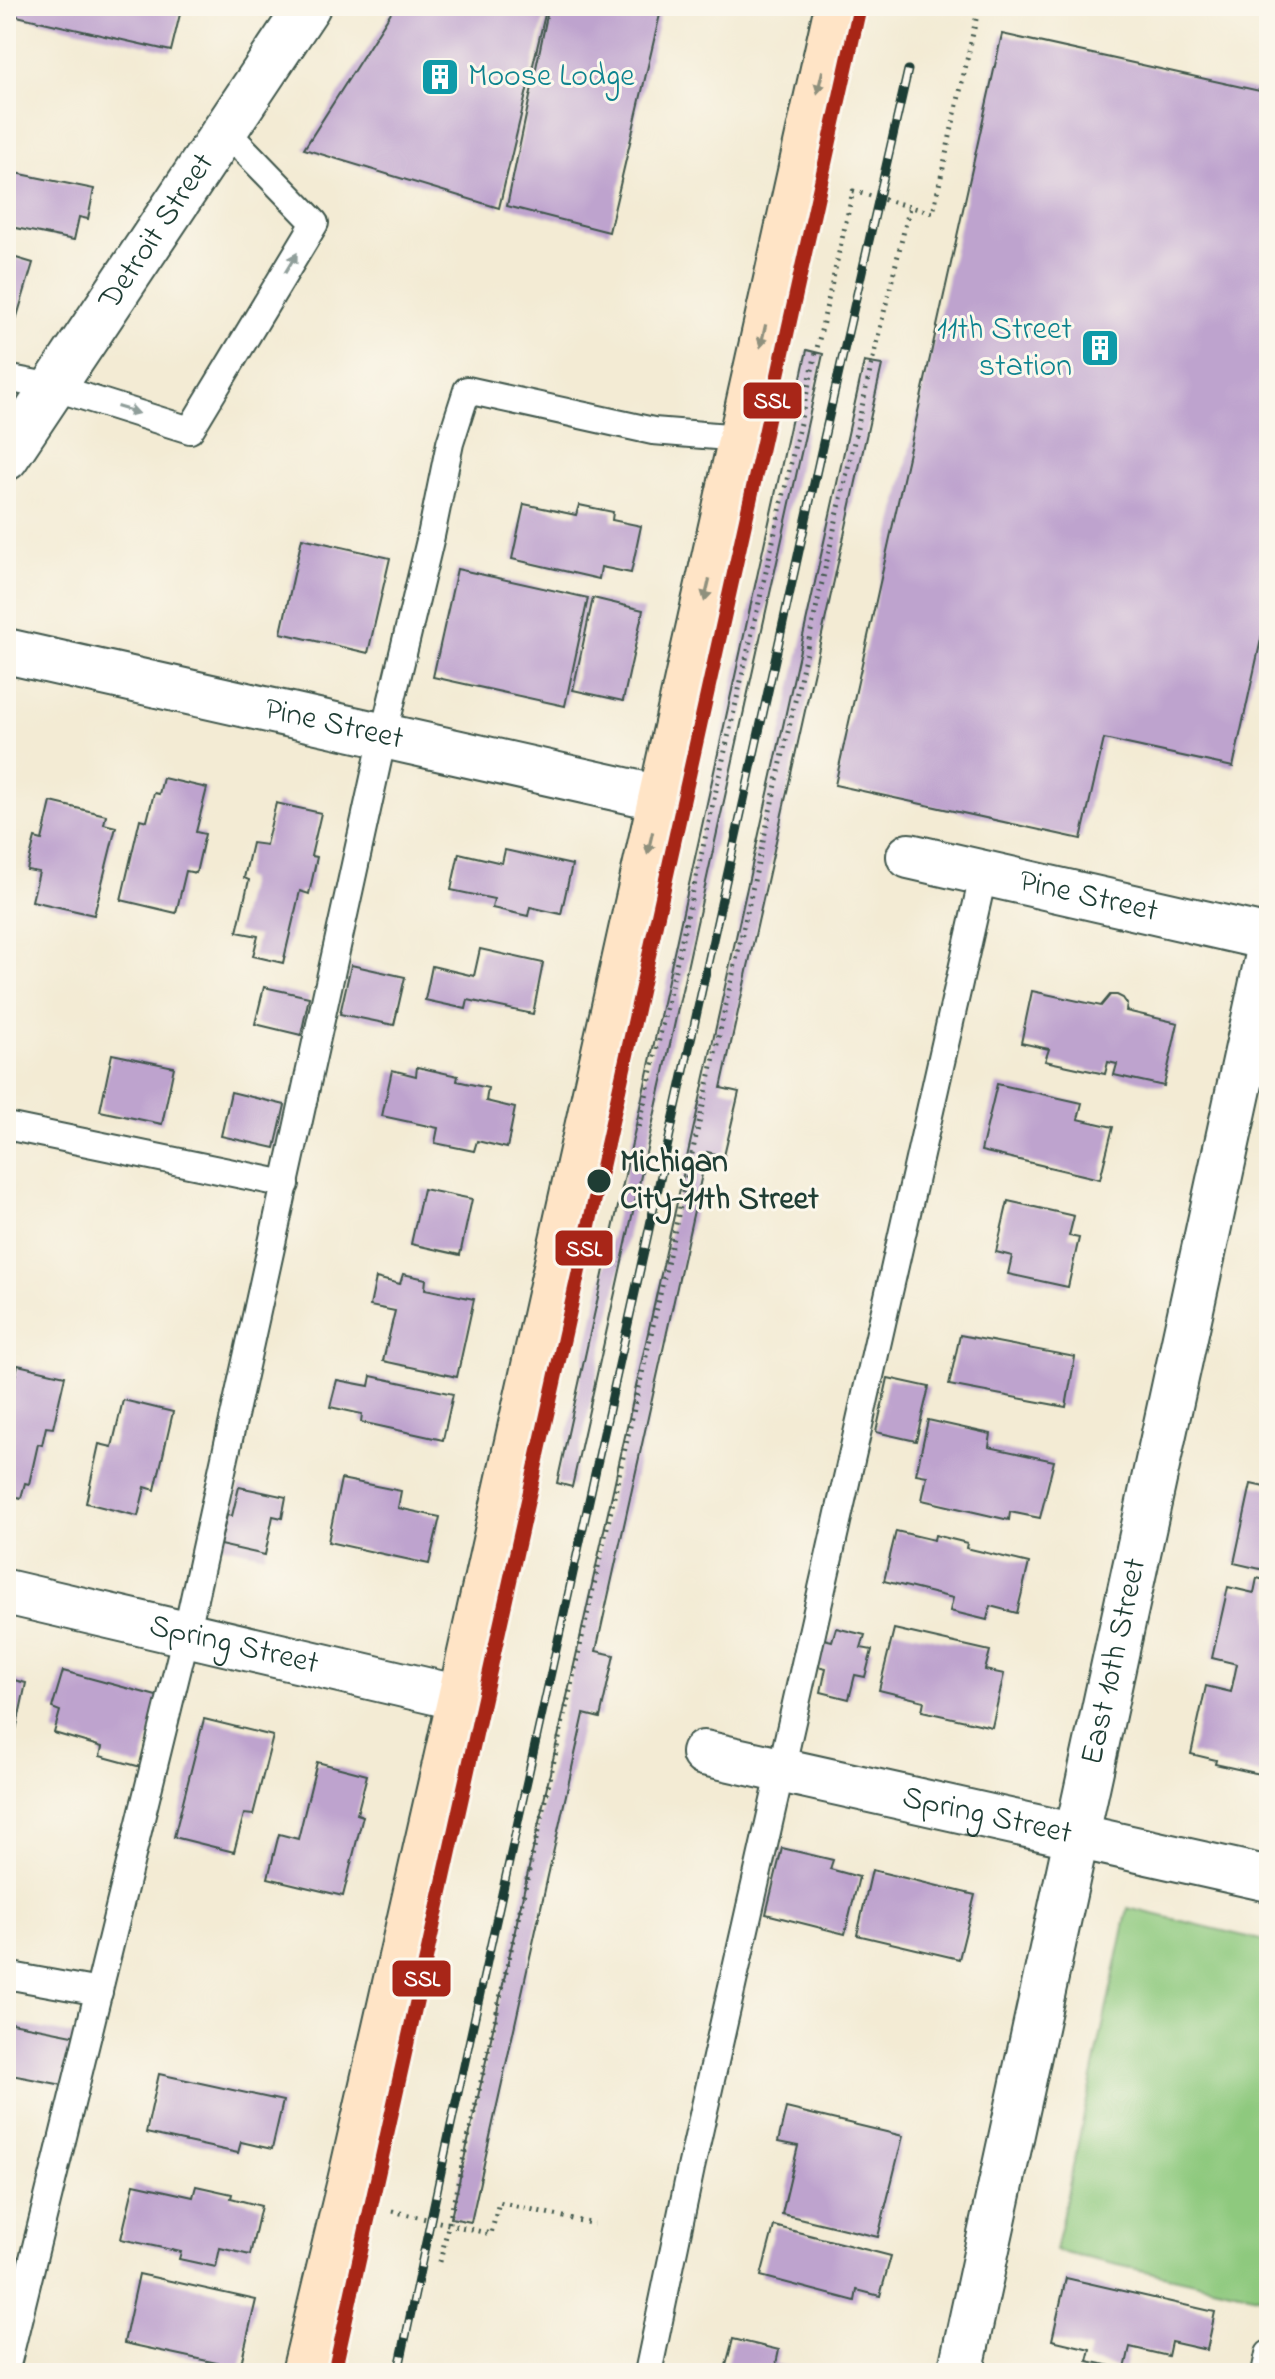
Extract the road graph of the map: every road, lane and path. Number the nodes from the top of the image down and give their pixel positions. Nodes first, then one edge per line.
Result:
1 (308, 6) edge
2 (837, 6) edge
3 (979, 6) edge
4 (225, 130) junction
5 (910, 206) junction
6 (816, 351) dead end
7 (6, 378) edge
8 (53, 387) junction
9 (741, 438) junction
10 (6, 458) edge
11 (6, 651) edge
12 (383, 737) junction
13 (660, 798) junction
14 (909, 856) dead end
15 (984, 872) junction
16 (1269, 938) edge
17 (1269, 950) edge
18 (6, 1126) edge
19 (286, 1184) junction
20 (6, 1592) edge
21 (186, 1635) junction
22 (460, 1698) junction
23 (704, 1753) dead end
24 (783, 1770) junction
25 (1077, 1836) junction
26 (1269, 1879) edge
27 (6, 1975) edge
28 (99, 1992) junction
29 (392, 2211) dead end
30 (449, 2224) junction
31 (594, 2224) dead end
32 (440, 2262) dead end
33 (1269, 2354) edge
34 (6, 2369) edge
35 (304, 2373) edge
36 (648, 2373) edge
37 (960, 2373) edge
38 (1265, 2373) edge

1 - 4 street, Detroit Street
2 -> 9 street
3 - 5 path
4 - 8 street, Detroit Street
8 -> 4 lane
5 - 6 path
5 - 30 path
7 - 8 lane
8 - 10 street, Detroit Street
9 - 12 lane
9 -> 13 street
11 - 12 street, Pine Street
12 - 13 street, Pine Street
12 - 19 lane
13 -> 22 street
14 - 15 street, Pine Street
15 - 16 street, Pine Street
15 - 24 lane
17 - 25 street, East 10th Street
18 - 19 lane
19 - 21 lane
20 - 21 street, Spring Street
21 - 22 street, Spring Street
21 - 28 lane
22 - 35 street
23 - 24 street, Spring Street
24 - 25 street, Spring Street
24 - 36 lane
25 - 26 street, Spring Street
25 - 37 street, East 10th Street
27 - 28 lane
28 - 34 lane
29 - 30 path
30 - 31 path
30 - 32 path
33 - 38 lane

